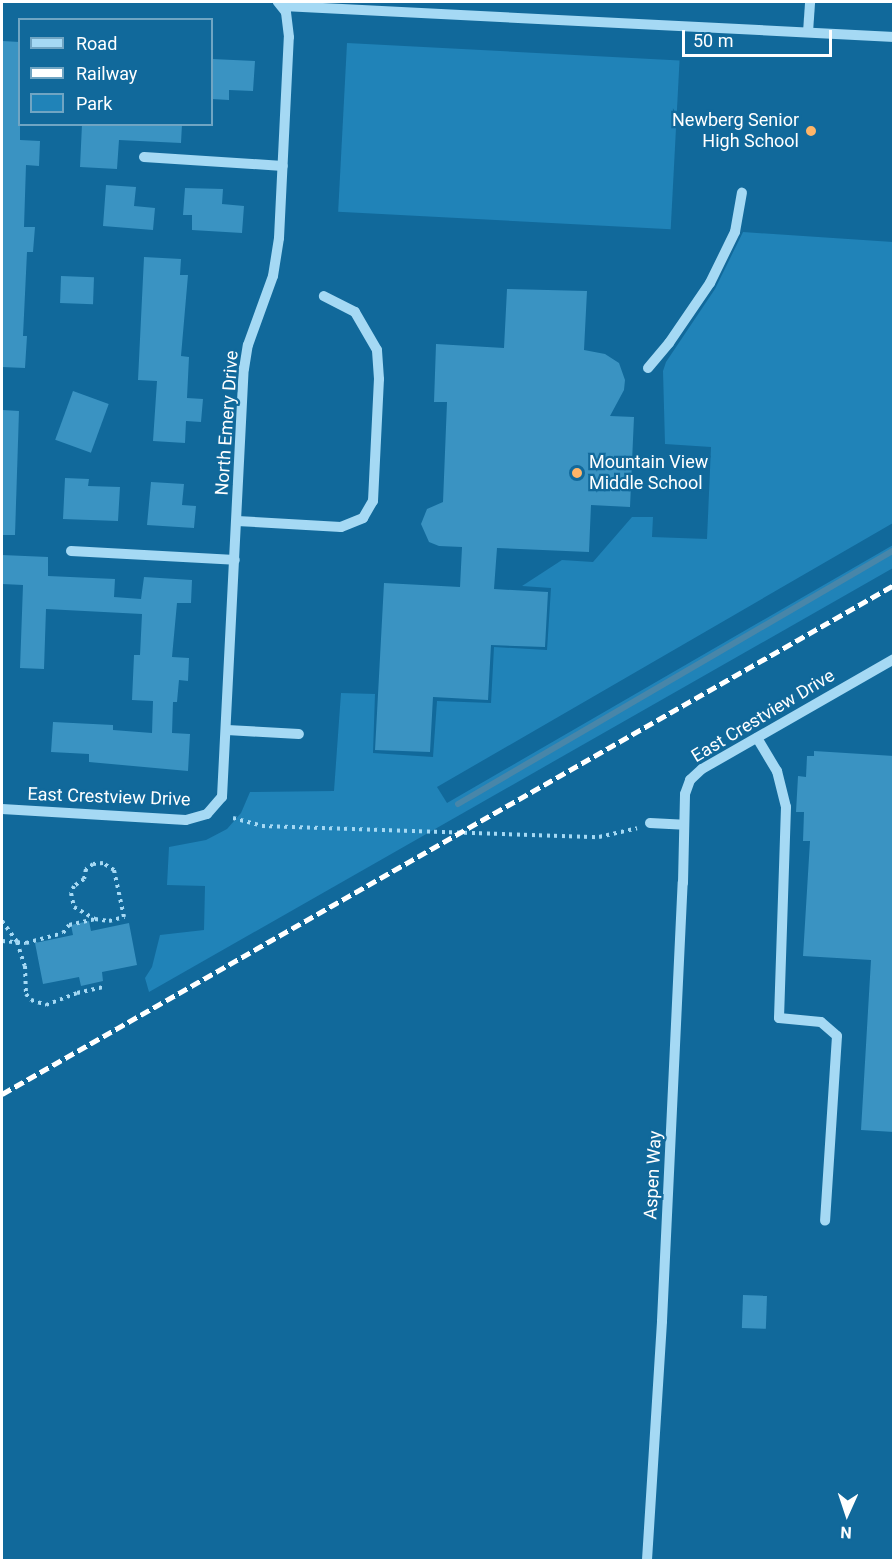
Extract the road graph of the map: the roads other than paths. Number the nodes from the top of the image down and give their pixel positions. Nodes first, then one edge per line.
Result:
1 (810, 2) edge
2 (280, 4) edge
3 (808, 32) junction
4 (894, 37) edge
5 (144, 157) dead end
6 (283, 166) junction
7 (742, 193) dead end
8 (324, 296) dead end
9 (648, 368) dead end
10 (237, 521) junction
11 (71, 551) dead end
12 (235, 560) junction
13 (894, 659) edge
14 (226, 730) junction
15 (299, 734) dead end
16 (756, 738) junction
17 (2, 809) edge
18 (213, 809) joint
19 (650, 823) road end
20 (684, 825) junction
21 (825, 1221) dead end
22 (647, 1560) edge

1 - 3 street
2 - 3 street
2 - 6 street, North Emery Drive
3 - 4 street
5 - 6 street
6 - 10 street, North Emery Drive
7 - 9 street
8 - 10 street
10 - 12 street, North Emery Drive
11 - 12 street
12 - 14 street, North Emery Drive
13 - 16 street, East Crestview Drive
14 - 15 street
14 - 18 street, North Emery Drive
16 - 20 street, East Crestview Drive
16 - 21 street
17 - 18 street, East Crestview Drive
19 - 20 street
20 - 22 street, Aspen Way

